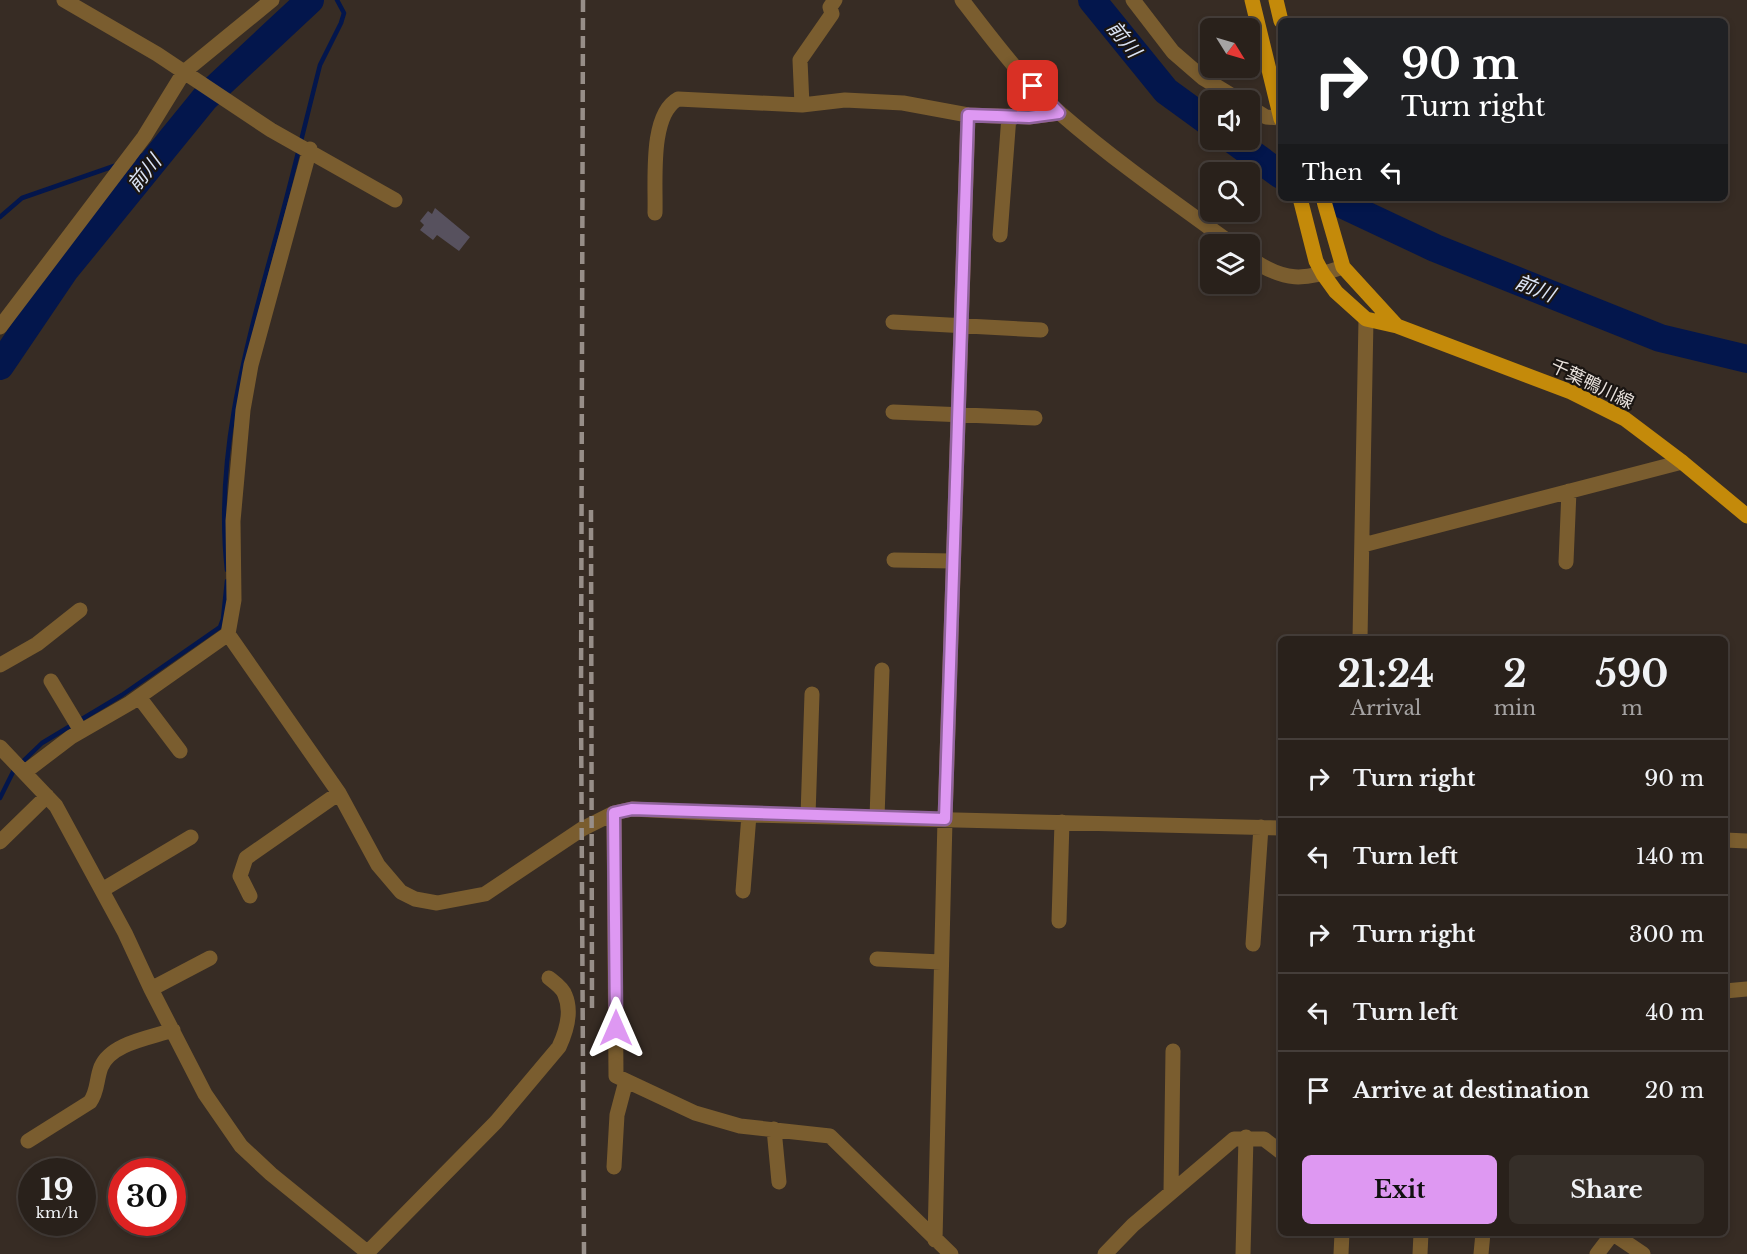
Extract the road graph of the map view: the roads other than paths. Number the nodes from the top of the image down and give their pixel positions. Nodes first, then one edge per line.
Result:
1 (64, 0) edge
2 (272, 0) edge
3 (835, 0) edge
4 (962, 0) edge
5 (1133, 0) edge
6 (1252, 0) edge
7 (1276, 0) edge
8 (1280, 18) edge
9 (183, 72) junction
10 (1223, 90) edge
11 (802, 105) junction
12 (1278, 106) edge
13 (1059, 113) junction
14 (1260, 113) edge
15 (968, 115) junction
16 (1009, 116) junction
17 (1278, 118) edge
18 (303, 146) junction
19 (395, 200) dead end
20 (1301, 201) edge
21 (1324, 201) edge
22 (655, 213) dead end
23 (1218, 234) edge
24 (1000, 235) dead end
25 (1260, 264) edge
26 (1343, 267) junction
27 (1323, 274) junction
28 (1366, 319) junction
29 (893, 322) dead end
30 (1397, 326) junction
31 (0, 327) edge
32 (961, 327) junction
33 (1041, 330) dead end
34 (893, 412) dead end
35 (958, 416) junction
36 (1035, 418) dead end
37 (1682, 462) junction
38 (1569, 491) junction
39 (1747, 516) edge
40 (1363, 544) junction
41 (894, 560) dead end
42 (953, 561) junction
43 (1566, 562) dead end
44 (80, 610) dead end
45 (228, 634) junction
46 (1360, 636) edge
47 (0, 665) edge
48 (882, 670) dead end
49 (51, 681) dead end
50 (812, 694) dead end
51 (138, 697) junction
52 (81, 731) junction
53 (0, 747) edge
54 (180, 751) dead end
55 (19, 767) junction
56 (339, 793) junction
57 (47, 796) junction
58 (614, 813) junction
59 (749, 815) junction
60 (808, 816) junction
61 (877, 818) junction
62 (945, 819) junction
63 (1062, 822) junction
64 (1261, 827) junction
65 (1278, 828) edge
66 (191, 837) dead end
67 (1728, 840) edge
68 (1747, 841) edge
69 (0, 842) edge
70 (102, 890) junction
71 (743, 891) dead end
72 (250, 896) dead end
73 (1059, 921) dead end
74 (1253, 944) dead end
75 (210, 958) dead end
76 (877, 959) dead end
77 (941, 962) junction
78 (549, 978) dead end
79 (151, 989) junction
80 (1747, 989) edge
81 (1728, 991) edge
82 (173, 1030) junction
83 (1173, 1051) dead end
84 (626, 1081) junction
85 (774, 1129) junction
86 (1246, 1137) junction
87 (28, 1141) dead end
88 (1278, 1150) edge
89 (614, 1167) dead end
90 (779, 1182) dead end
91 (1171, 1192) junction
92 (1342, 1236) edge
93 (1421, 1236) edge
94 (1484, 1236) edge
95 (1611, 1236) edge
96 (1617, 1236) edge
97 (944, 1249) edge
98 (1636, 1252) edge
99 (366, 1253) edge
100 (1105, 1254) edge
101 (1243, 1254) edge
102 (1341, 1254) edge
103 (1420, 1254) edge
104 (1482, 1254) edge
105 (1597, 1254) edge

1 - 9 street
2 - 9 street
3 - 11 street
4 - 13 street
5 - 10 street
6 - 12 main road
7 - 8 main road
9 - 18 street
9 - 31 street
11 - 15 street
11 - 22 street
13 - 16 street
13 - 23 street
14 - 17 street
15 - 16 street
15 - 32 street
16 - 24 street
18 - 19 street
18 - 45 street
20 - 27 main road, 千葉鴨川線
21 - 26 main road, 千葉鴨川線
25 - 27 street
26 - 27 street
26 - 30 main road, 千葉鴨川線
27 - 28 main road, 千葉鴨川線
28 - 30 main road, 千葉鴨川線
28 - 40 street
29 - 32 street
30 - 37 main road, 千葉鴨川線
32 - 33 street
32 - 35 street
34 - 35 street
35 - 36 street
35 - 42 street
37 - 38 street
37 - 39 main road, 千葉鴨川線
38 - 40 street
38 - 43 street
40 - 46 street
41 - 42 street
42 - 62 street
44 - 47 street
45 - 51 street
45 - 56 street
48 - 61 street
49 - 52 street
50 - 60 street
51 - 52 street
51 - 54 street
52 - 55 street
53 - 55 street
55 - 57 street
56 - 58 street
56 - 72 street
57 - 69 street
57 - 70 street
58 - 59 street
58 - 84 street
59 - 60 street
59 - 71 street
60 - 61 street
61 - 62 street
62 - 63 street
62 - 77 street
63 - 64 street
63 - 73 street
64 - 65 street
64 - 74 street
66 - 70 street
67 - 68 street
70 - 79 street
75 - 79 street
76 - 77 street
77 - 97 street
78 - 99 street
79 - 82 street
80 - 81 street
82 - 87 street
82 - 99 street
83 - 91 street
84 - 85 street
84 - 89 street
85 - 90 street
85 - 97 street
86 - 88 street
86 - 91 street
86 - 101 street
91 - 100 street
92 - 102 street
93 - 103 street
94 - 104 street
95 - 105 street
96 - 98 street

